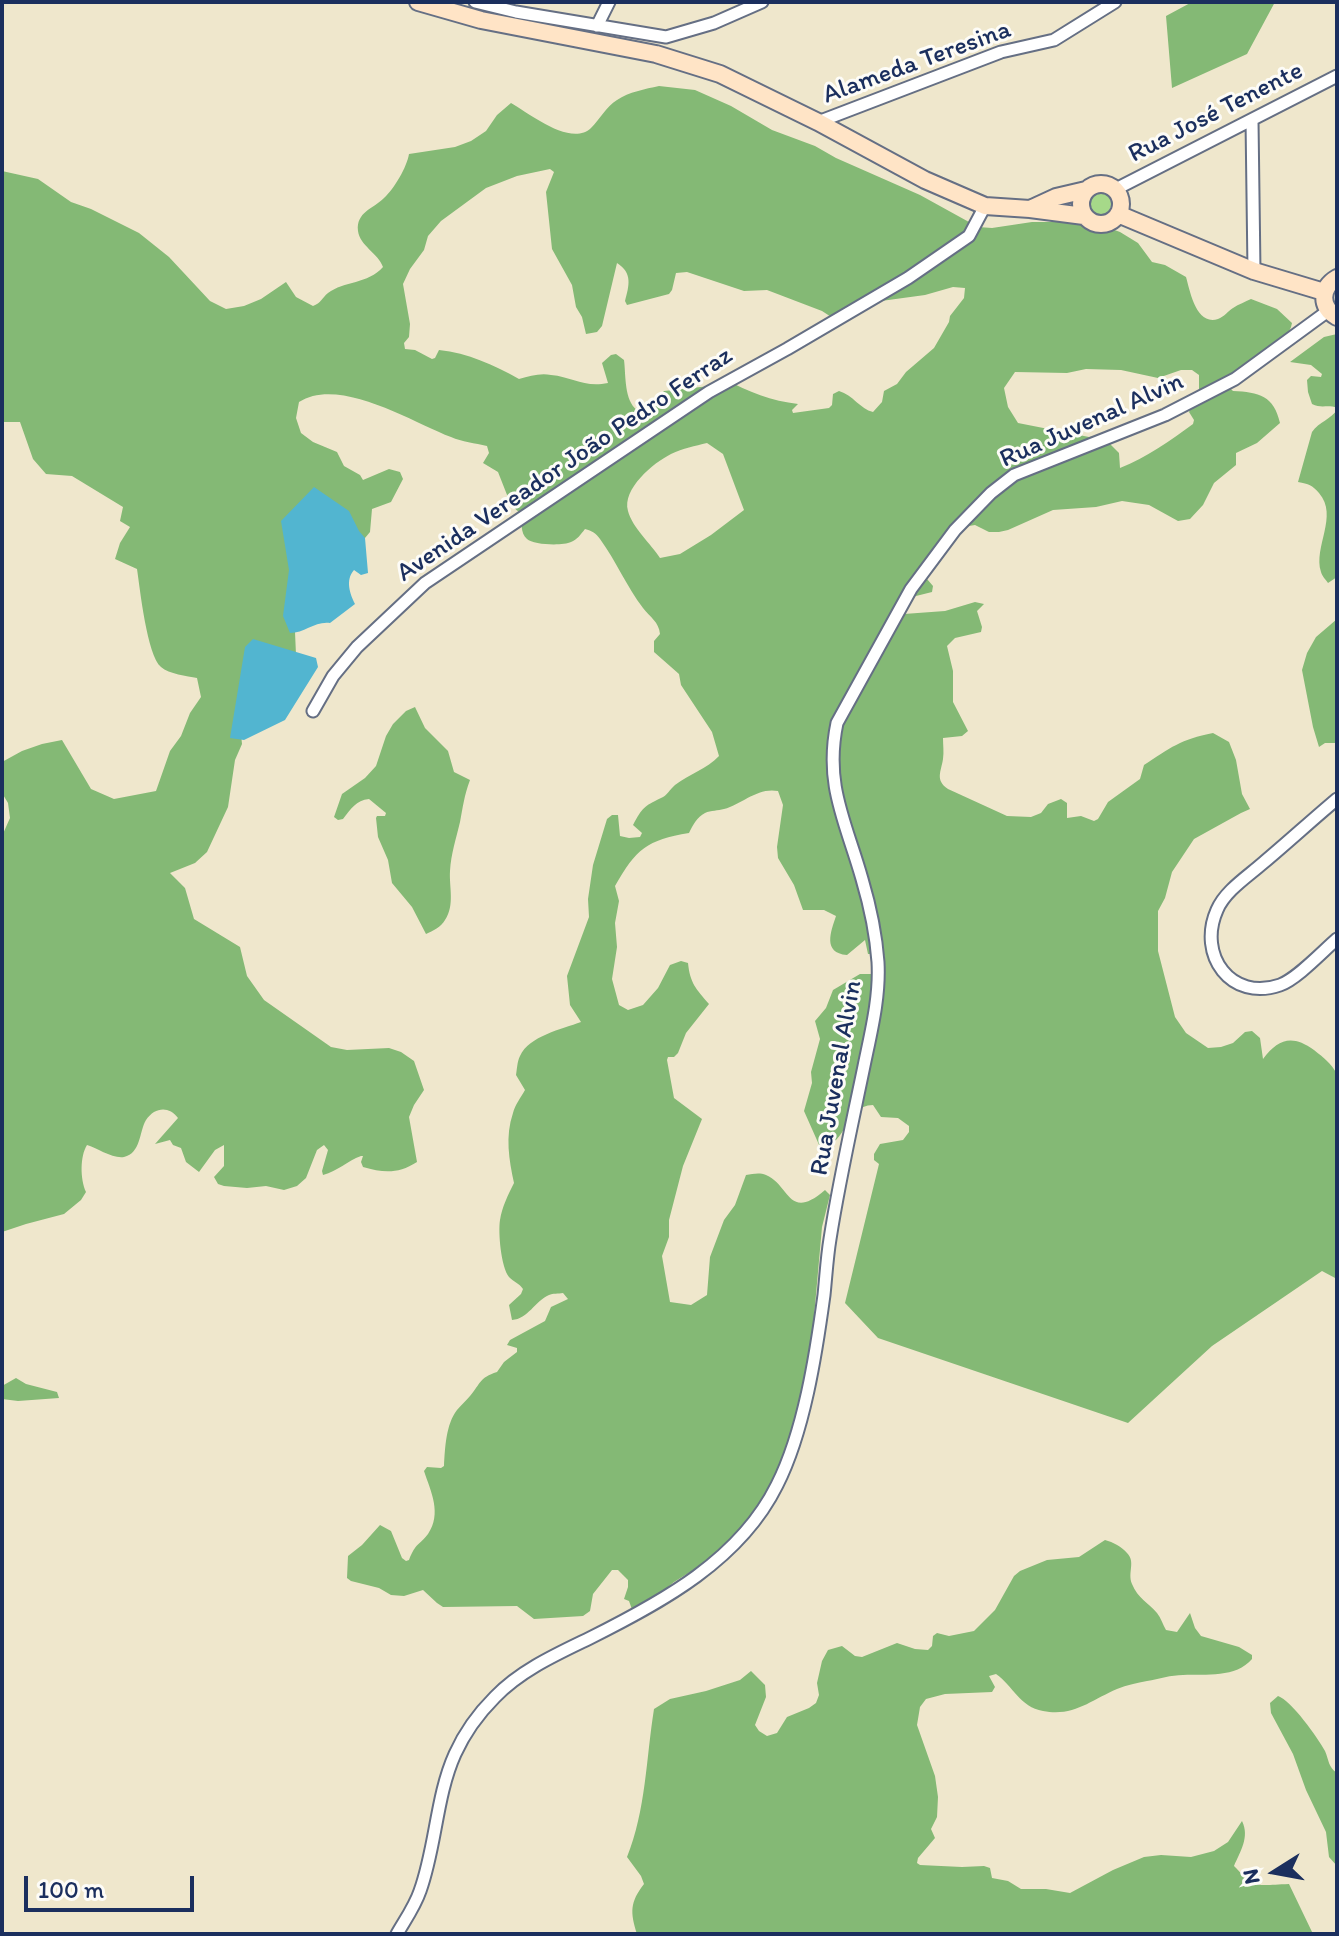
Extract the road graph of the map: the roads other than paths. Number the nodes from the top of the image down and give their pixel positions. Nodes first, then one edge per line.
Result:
1 (418, 2) edge
2 (475, 2) edge
3 (609, 2) edge
4 (762, 2) edge
5 (1115, 2) edge
6 (597, 26) junction
7 (1337, 76) edge
8 (1252, 120) junction
9 (818, 122) junction
10 (1116, 189) junction
11 (1086, 190) junction
12 (985, 206) junction
13 (1030, 209) junction
14 (1118, 214) junction
15 (1084, 216) junction
16 (1254, 271) junction
17 (1337, 278) edge
18 (1324, 292) junction
19 (1332, 314) edge
20 (313, 711) dead end
21 (1337, 799) edge
22 (1337, 939) edge
23 (397, 1934) edge

1 - 9 main road
2 - 6 street
3 - 6 street
4 - 6 street
5 - 9 street, Alameda Teresina
7 - 8 street, Rua José Tenente
8 - 10 street, Rua José Tenente
8 - 16 street
9 - 12 main road
10 - 11 main road
10 - 14 main road
11 - 13 main road
11 - 15 main road
12 - 13 main road
12 - 20 street, Avenida Vereador João Pedro Ferraz
13 - 15 main road
14 - 15 main road
14 - 16 main road
16 - 18 main road
17 - 18 main road
18 - 19 main road
19 - 23 street, Rua Juvenal Alvin
21 - 22 street

